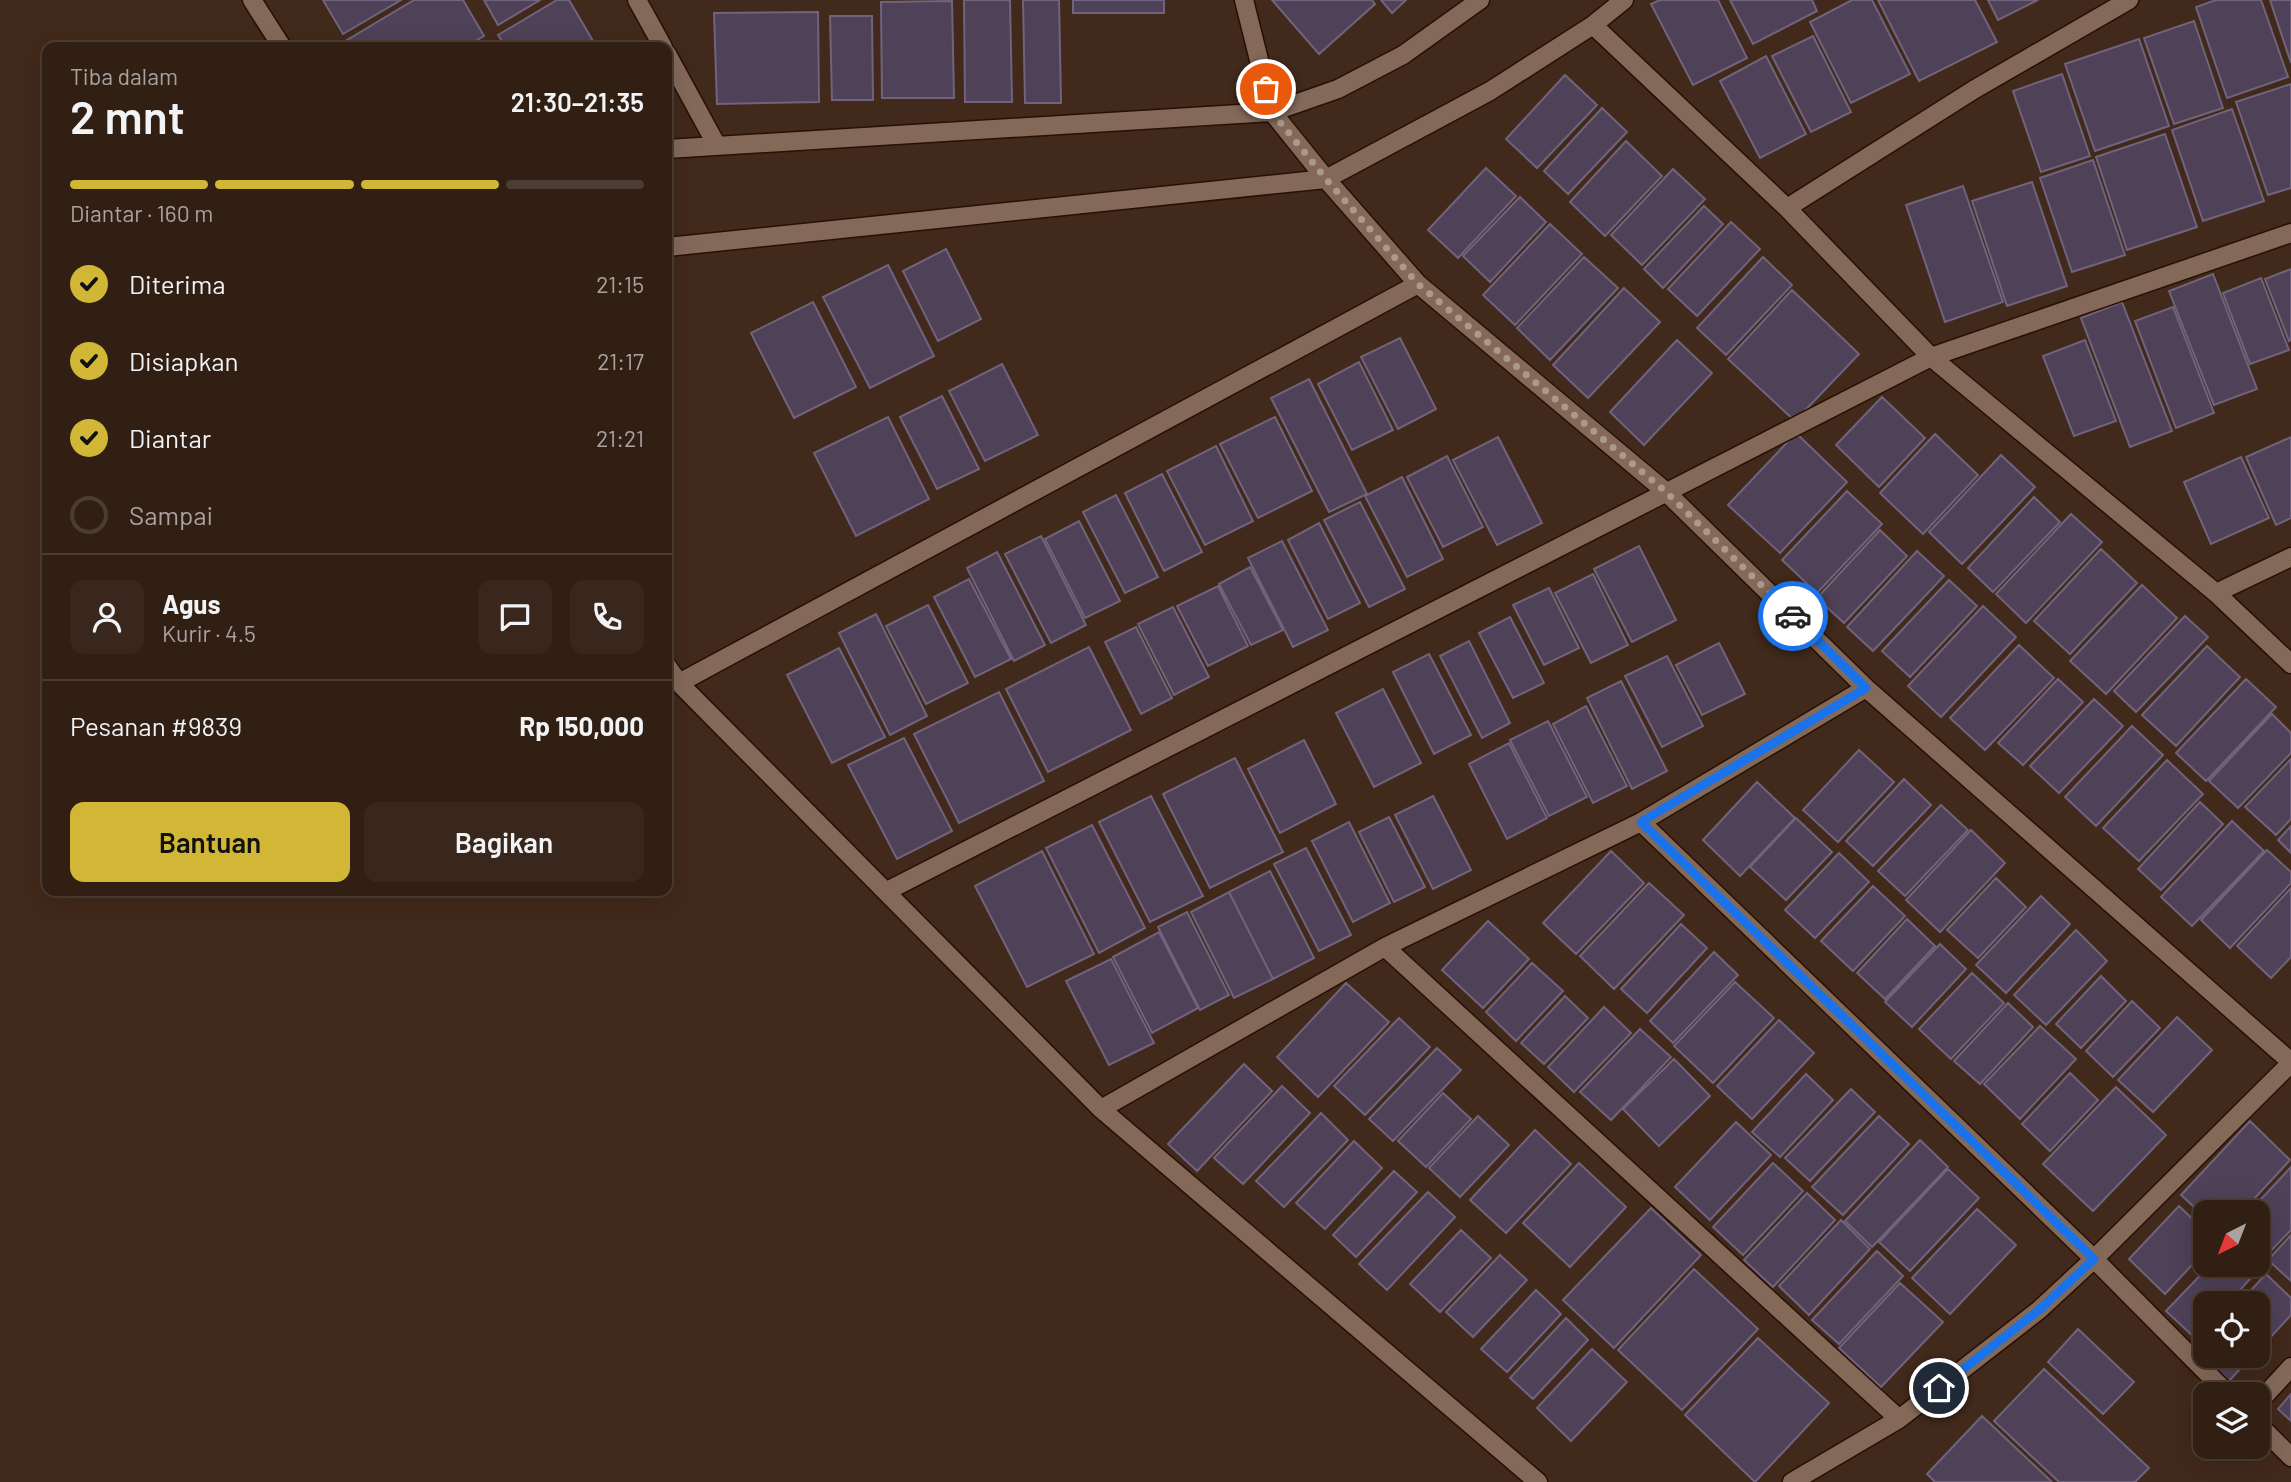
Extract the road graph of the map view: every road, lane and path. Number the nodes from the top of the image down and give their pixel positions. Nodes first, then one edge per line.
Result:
1 (252, 0) edge
2 (637, 0) edge
3 (1244, 0) edge
4 (1480, 0) edge
5 (1624, 0) edge
6 (2129, 0) edge
7 (1593, 25) junction
8 (279, 42) edge
9 (660, 42) edge
10 (672, 63) edge
11 (1272, 112) junction
12 (716, 144) junction
13 (672, 148) edge
14 (1326, 179) junction
15 (1787, 208) junction
16 (2291, 233) edge
17 (672, 246) edge
18 (1418, 284) junction
19 (1931, 357) junction
20 (1665, 491) junction
21 (2291, 557) edge
22 (2217, 593) junction
23 (2291, 664) edge
24 (672, 673) edge
25 (679, 683) junction
26 (1866, 688) junction
27 (1641, 822) junction
28 (887, 891) junction
29 (1385, 947) junction
30 (2288, 1072) edge
31 (1101, 1108) junction
32 (2094, 1259) junction
33 (2291, 1367) edge
34 (2216, 1382) edge
35 (2270, 1390) edge
36 (1899, 1419) junction
37 (2270, 1436) edge
38 (2291, 1457) edge
39 (1538, 1482) edge
40 (1793, 1482) edge

1 - 8 street
2 - 9 street
3 - 11 street
4 - 11 street
5 - 7 street
6 - 15 street
7 - 14 street
7 - 15 street
10 - 12 street
11 - 12 street
11 - 14 street
12 - 13 street
14 - 17 street
14 - 18 street
15 - 19 street
16 - 19 street
18 - 20 street
18 - 25 street
19 - 20 street
19 - 22 street
20 - 26 street
20 - 28 street
21 - 22 street
22 - 23 street
24 - 25 street
25 - 28 street
26 - 27 street
26 - 30 street
27 - 29 street
27 - 32 street
28 - 31 street
29 - 31 street
29 - 36 street
30 - 32 street
31 - 39 street
32 - 34 street
32 - 36 street
33 - 35 street
36 - 40 street
37 - 38 street

